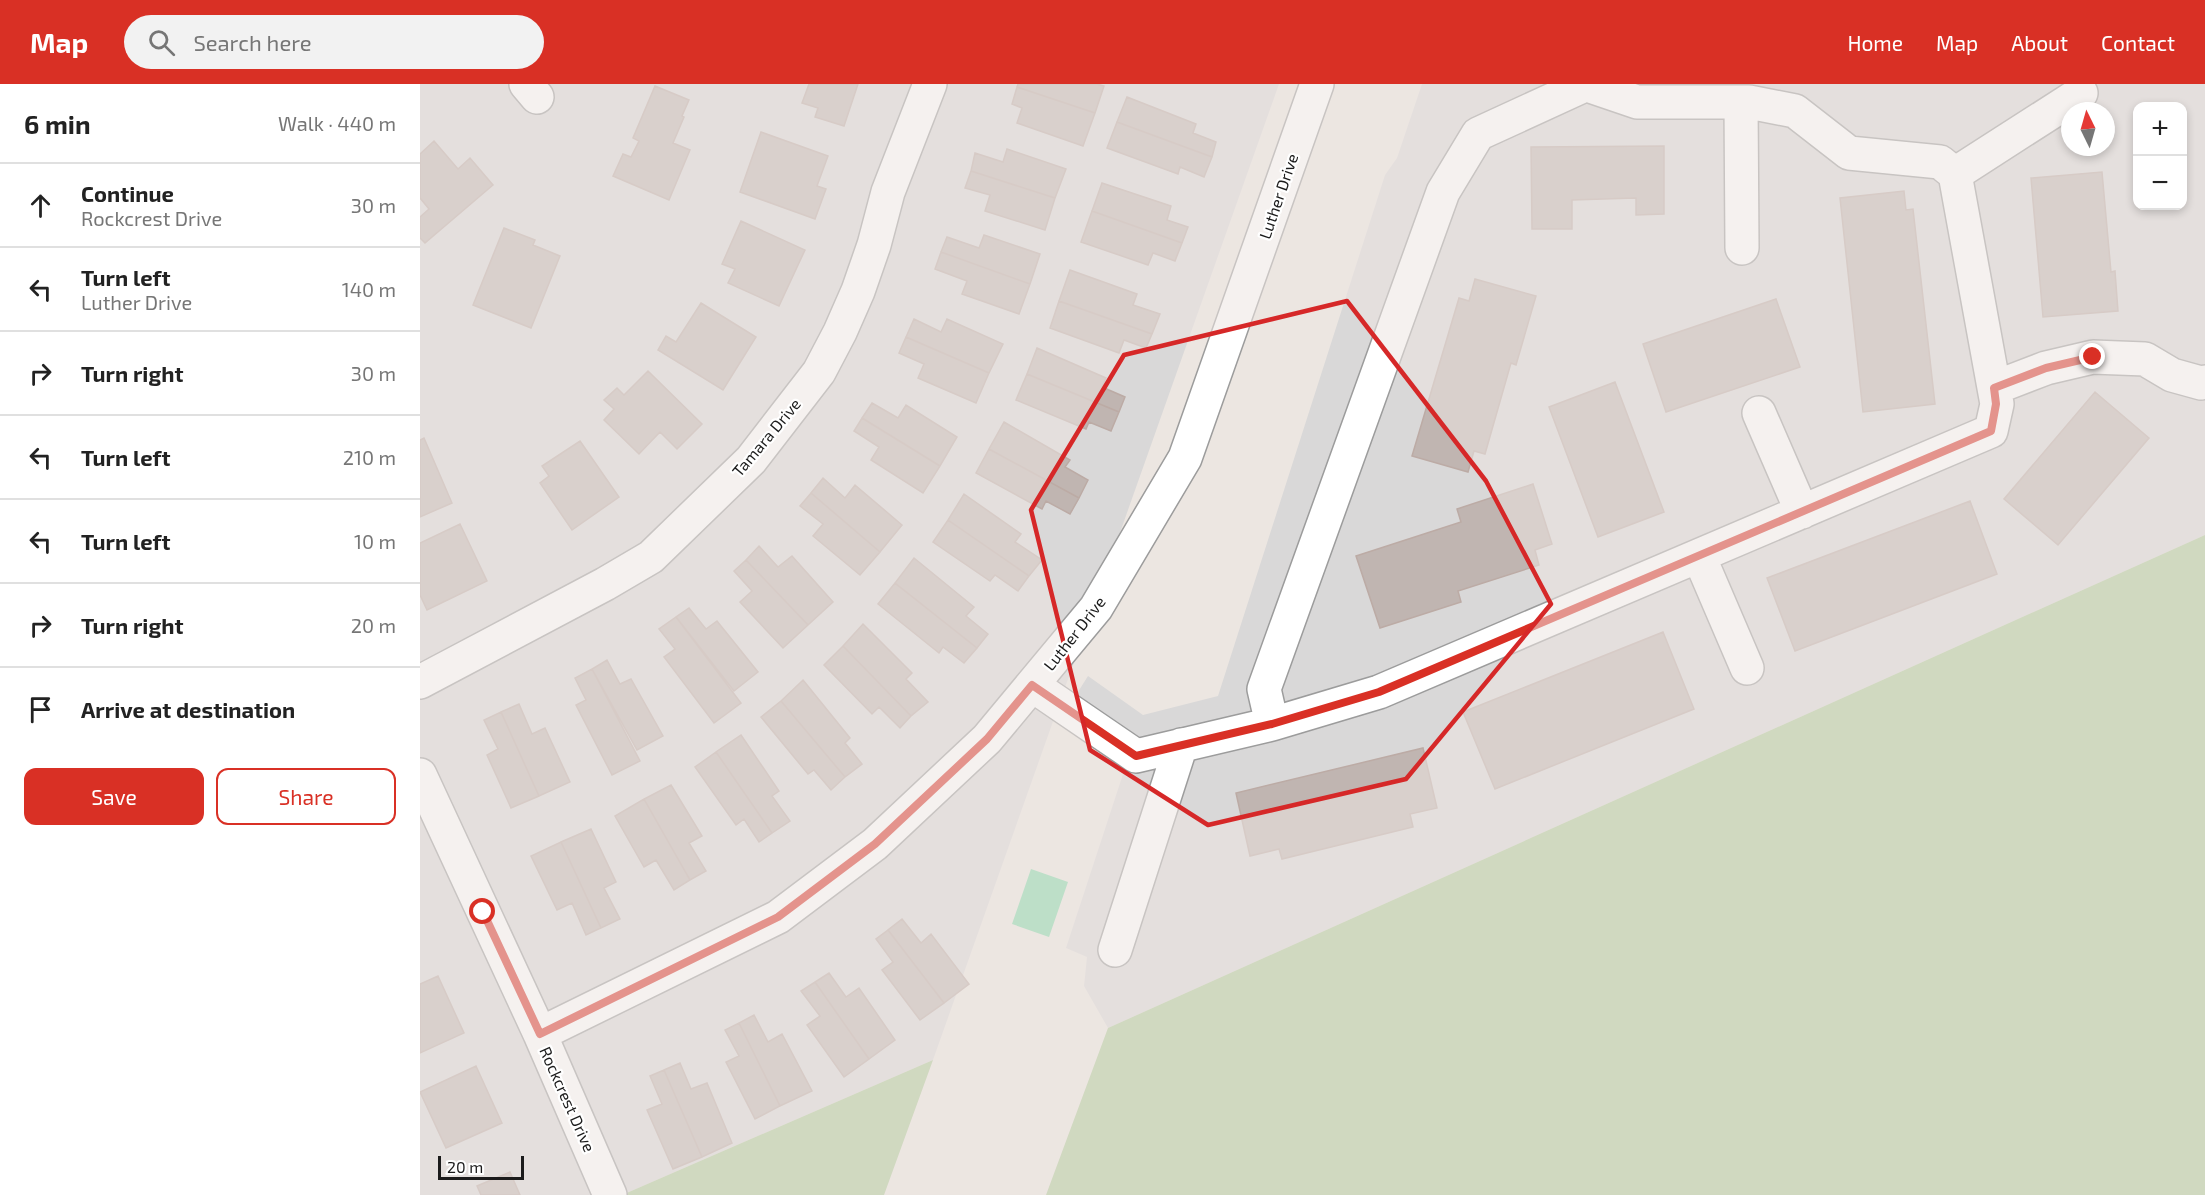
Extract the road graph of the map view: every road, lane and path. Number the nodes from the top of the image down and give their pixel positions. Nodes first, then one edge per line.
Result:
1 (930, 84) edge
2 (1317, 84) edge
3 (1587, 84) edge
4 (2081, 93) dead end
5 (1741, 102) junction
6 (1955, 174) junction
7 (1742, 248) dead end
8 (2205, 382) edge
9 (1994, 388) junction
10 (1760, 413) dead end
11 (1802, 512) junction
12 (1699, 556) junction
13 (1747, 668) dead end
14 (420, 682) edge
15 (1032, 685) junction
16 (1272, 724) junction
17 (1181, 745) junction
18 (420, 775) edge
19 (1115, 951) dead end
20 (540, 1034) junction
21 (610, 1195) edge

1 - 14 street, Tamara Drive
2 - 15 street, Luther Drive
3 - 5 street
3 - 16 street
4 - 6 street
5 - 6 street
5 - 7 street
6 - 9 street
8 - 9 street
9 - 11 street
10 - 11 street
11 - 12 street
12 - 13 street
12 - 16 street
15 - 17 street
15 - 20 street, Luther Drive
16 - 17 street
17 - 19 street
18 - 20 street, Rockcrest Drive
20 - 21 street, Rockcrest Drive

